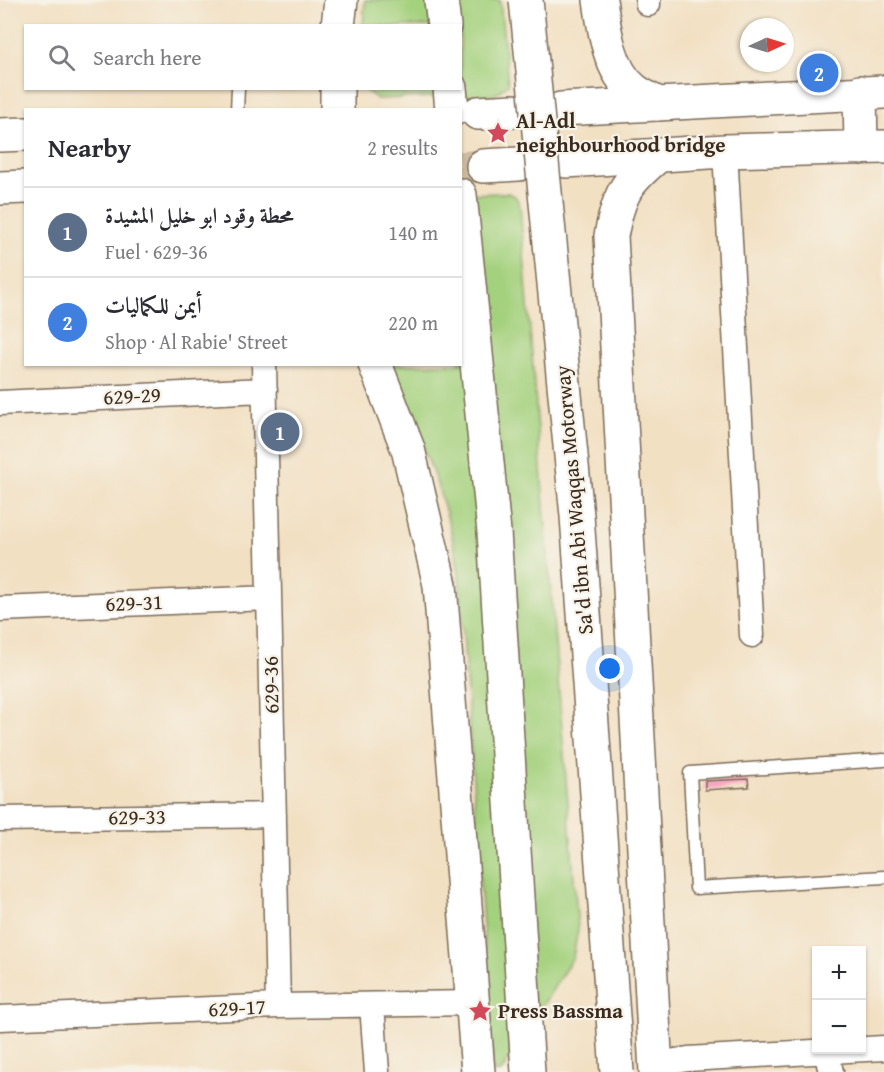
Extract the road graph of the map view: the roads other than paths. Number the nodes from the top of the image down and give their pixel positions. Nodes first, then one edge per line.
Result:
1 (341, 0) edge
2 (441, 0) edge
3 (526, 0) edge
4 (600, 0) edge
5 (338, 24) edge
6 (444, 24) edge
7 (238, 90) edge
8 (337, 90) edge
9 (451, 90) edge
10 (872, 92) edge
11 (658, 104) junction
12 (237, 108) edge
13 (337, 108) edge
14 (561, 109) dead end
15 (465, 111) edge
16 (514, 111) dead end
17 (24, 134) edge
18 (0, 135) edge
19 (872, 147) edge
20 (725, 151) junction
21 (660, 154) junction
22 (566, 161) dead end
23 (519, 164) dead end
24 (483, 166) tunnel mouth
25 (24, 187) edge
26 (0, 188) edge
27 (462, 215) edge
28 (264, 366) edge
29 (376, 366) edge
30 (265, 390) junction
31 (0, 403) edge
32 (269, 598) junction
33 (0, 609) edge
34 (752, 635) dead end
35 (884, 760) edge
36 (274, 814) junction
37 (0, 819) edge
38 (884, 877) edge
39 (474, 1003) junction
40 (372, 1005) junction
41 (278, 1006) junction
42 (0, 1018) edge
43 (884, 1048) edge
44 (828, 1062) edge
45 (654, 1069) edge
46 (377, 1072) edge
47 (478, 1072) edge
48 (528, 1072) edge
49 (617, 1072) edge

1 - 5 main road
2 - 6 main road
3 - 49 main road, Sa'd ibn Abi Waqqas Motorway, bridge
4 - 11 main road
7 - 12 lane
8 - 13 main road
9 - 15 main road
10 - 11 main road
10 - 19 main road
11 - 14 main road
15 - 16 main road
17 - 18 main road
19 - 20 main road
20 - 21 main road
20 - 34 street
21 - 22 main road
21 - 45 main road
23 - 24 main road
25 - 26 main road
27 - 48 main road
28 - 30 street, 629-36
29 - 39 main road
30 - 31 street, 629-29
30 - 32 street, 629-36
32 - 33 street, 629-31
32 - 36 street, 629-36
35 - 38 lane
36 - 37 street, 629-33
36 - 41 street, 629-36
39 - 40 street, 629-17
39 - 47 main road
40 - 41 street, 629-17
40 - 46 street
41 - 42 street, 629-17
43 - 44 street
44 - 45 street

